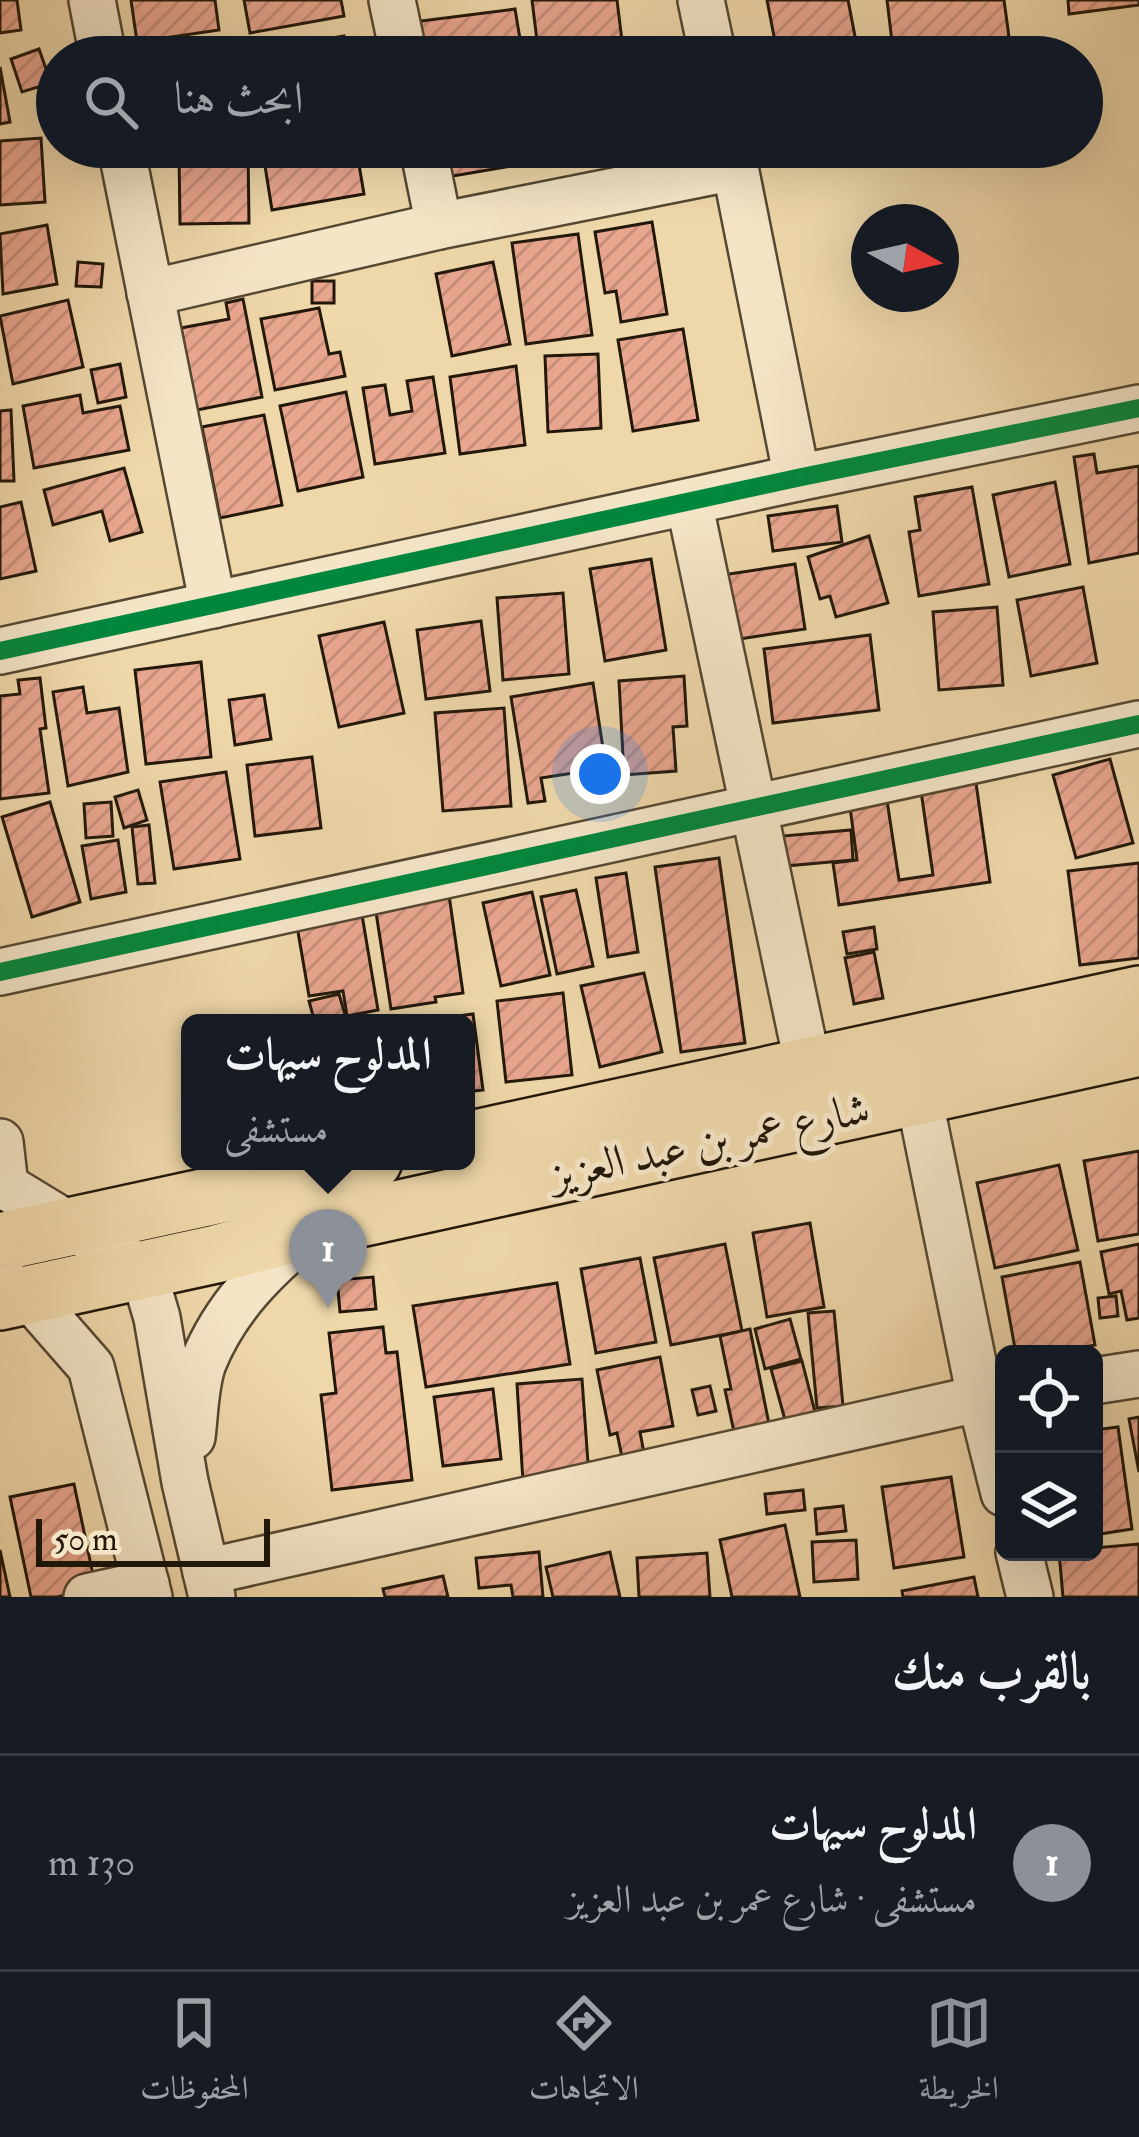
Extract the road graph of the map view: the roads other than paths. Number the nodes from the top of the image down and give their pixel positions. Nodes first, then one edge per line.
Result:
1 (92, 0) edge
2 (392, 0) edge
3 (701, 0) edge
4 (100, 36) edge
5 (400, 36) edge
6 (709, 36) edge
7 (125, 168) edge
8 (427, 168) edge
9 (686, 168) edge
10 (735, 168) edge
11 (439, 226) junction
12 (149, 293) junction
13 (1139, 408) edge
14 (797, 478) junction
15 (689, 502) junction
16 (213, 605) junction
17 (0, 651) edge
18 (1139, 724) edge
19 (754, 808) junction
20 (0, 972) edge
21 (1139, 995) edge
22 (1139, 1047) edge
23 (808, 1066) junction
24 (919, 1097) junction
25 (475, 1139) edge
26 (0, 1142) edge
27 (332, 1170) edge
28 (68, 1228) junction
29 (314, 1228) junction
30 (0, 1242) edge
31 (142, 1270) junction
32 (9, 1292) edge
33 (1139, 1374) edge
34 (1103, 1380) edge
35 (992, 1395) edge
36 (999, 1453) edge
37 (185, 1482) junction
38 (1021, 1561) edge
39 (209, 1584) edge
40 (147, 1590) edge
41 (87, 1597) edge
42 (1030, 1597) edge

1 - 4 street
2 - 5 street
3 - 6 street
7 - 12 street
8 - 11 street
9 - 11 street
10 - 14 street
11 - 12 street
12 - 16 street
13 - 14 street
14 - 15 street
15 - 16 street
15 - 19 street
16 - 17 street
18 - 19 street
19 - 20 street
19 - 23 street
21 - 23 main road, شارع عمر بن عبد العزيز
22 - 24 main road, شارع عمر بن عبد العزيز
23 - 25 main road, شارع عمر بن عبد العزيز
24 - 29 main road, شارع عمر بن عبد العزيز
24 - 35 street
26 - 28 street
27 - 28 main road
28 - 30 main road
28 - 31 street
29 - 31 main road, شارع عمر بن عبد العزيز
29 - 37 street
31 - 32 main road, شارع عمر بن عبد العزيز
31 - 37 street
32 - 40 street
33 - 34 street
35 - 36 street
35 - 39 street
37 - 39 street
38 - 42 street
40 - 41 street

